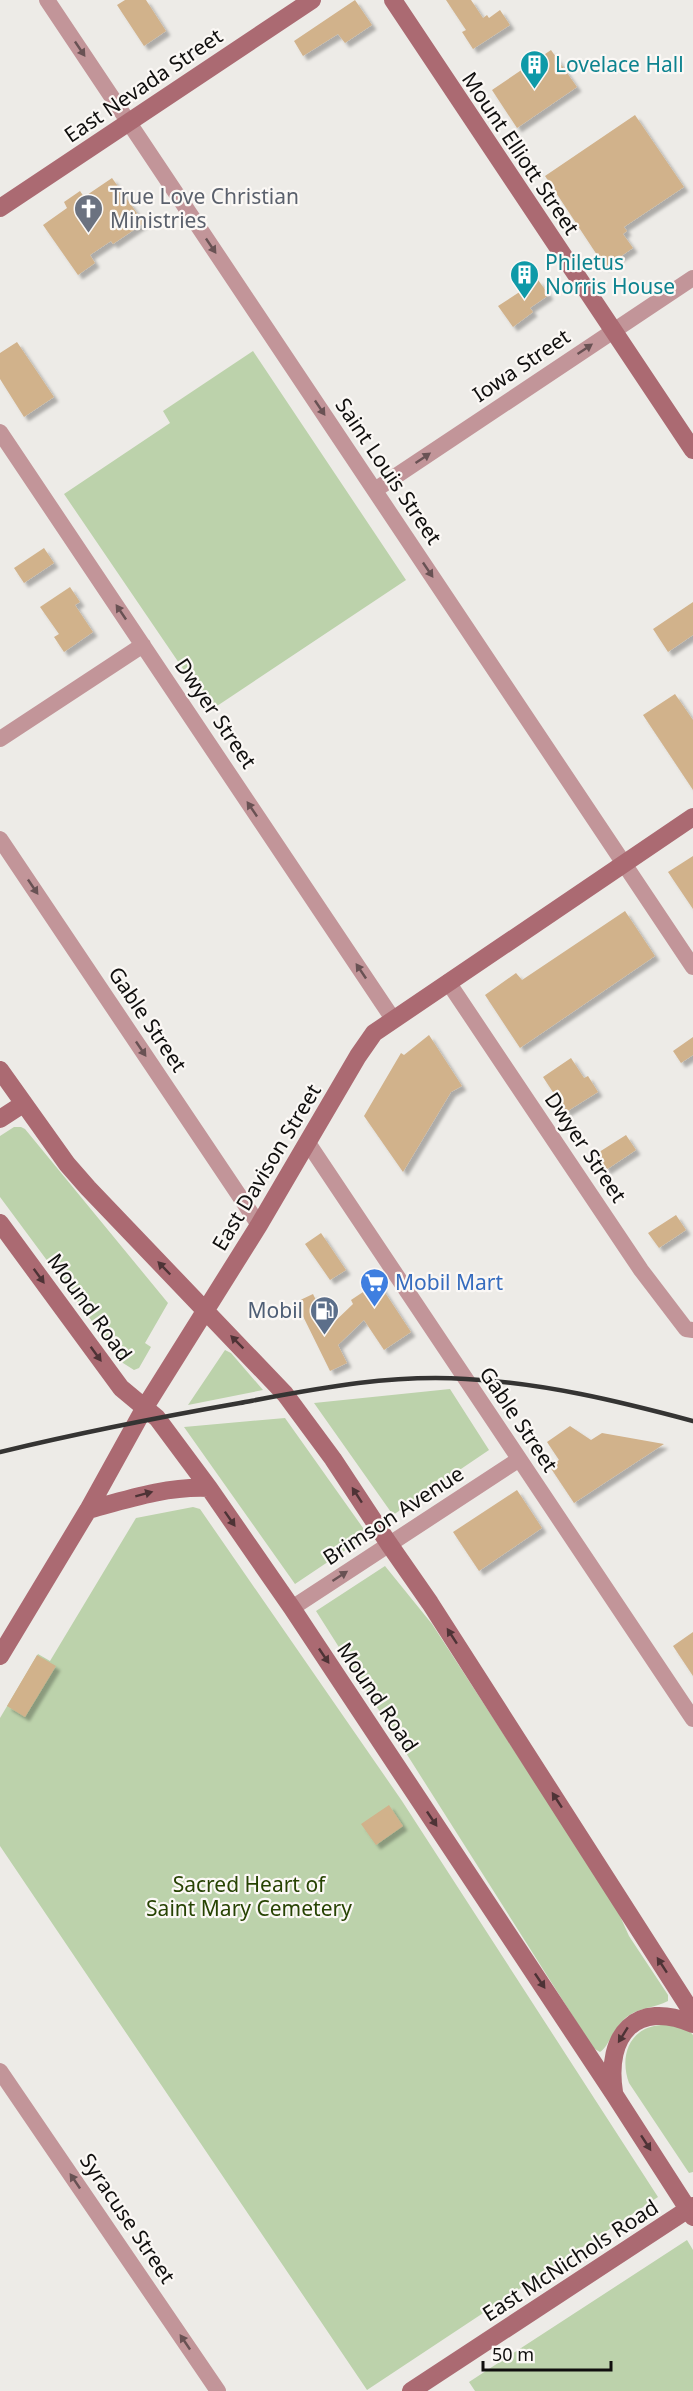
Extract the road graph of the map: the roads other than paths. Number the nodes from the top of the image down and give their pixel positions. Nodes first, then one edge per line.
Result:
1 (47, 0) edge
2 (312, 0) edge
3 (393, 0) edge
4 (129, 122) junction
5 (0, 208) edge
6 (693, 278) edge
7 (613, 330) junction
8 (0, 432) edge
9 (693, 450) edge
10 (375, 490) junction
11 (143, 645) junction
12 (0, 739) edge
13 (693, 817) edge
14 (0, 839) edge
15 (625, 863) junction
16 (693, 967) edge
17 (448, 982) junction
18 (393, 1019) junction
19 (0, 1070) edge
20 (23, 1104) junction
21 (0, 1119) edge
22 (308, 1143) junction
23 (0, 1223) edge
24 (259, 1225) junction
25 (205, 1310) junction
26 (693, 1330) edge
27 (145, 1407) junction
28 (518, 1460) junction
29 (209, 1488) junction
30 (87, 1510) junction
31 (389, 1544) junction
32 (292, 1608) junction
33 (0, 1656) edge
34 (693, 1719) edge
35 (693, 2014) edge
36 (693, 2024) edge
37 (0, 2071) edge
38 (614, 2094) junction
39 (691, 2211) edge
40 (218, 2391) edge
41 (411, 2391) edge

1 -> 4 street, Saint Louis Street
2 - 4 main road, East Nevada Street
3 - 7 main road, Mount Elliott Street
4 - 5 main road, East Nevada Street
4 -> 10 street, Saint Louis Street
6 - 7 street, Iowa Street
7 - 9 main road, Mount Elliott Street
10 -> 7 street, Iowa Street
11 -> 8 street, Dwyer Street
10 -> 15 street, Saint Louis Street
11 - 12 street
18 -> 11 street, Dwyer Street
13 - 15 main road, East Davison Street
14 -> 24 street, Gable Street
15 - 16 street, Saint Louis Street
15 - 17 main road, East Davison Street
17 - 18 main road, East Davison Street
17 - 26 street, Dwyer Street
18 - 22 main road, East Davison Street
19 - 20 main road
20 - 21 main road
25 -> 20 main road
22 - 24 main road, East Davison Street
22 - 28 street, Gable Street
23 -> 27 main road, Mound Road
24 - 25 main road, East Davison Street
25 - 27 main road, East Davison Street
31 -> 25 main road
27 - 29 main road, Mound Road
27 - 30 main road, East Davison Street
28 - 31 street, Brimson Avenue
28 - 34 street, Gable Street
30 -> 29 main road
29 -> 32 main road, Mound Road
30 - 33 main road, East Davison Street
32 -> 31 street, Brimson Avenue
35 -> 31 main road
32 -> 38 main road, Mound Road
36 -> 38 main road
40 -> 37 street, Syracuse Street
38 -> 39 main road, Mound Road
39 - 41 main road, East McNichols Road

